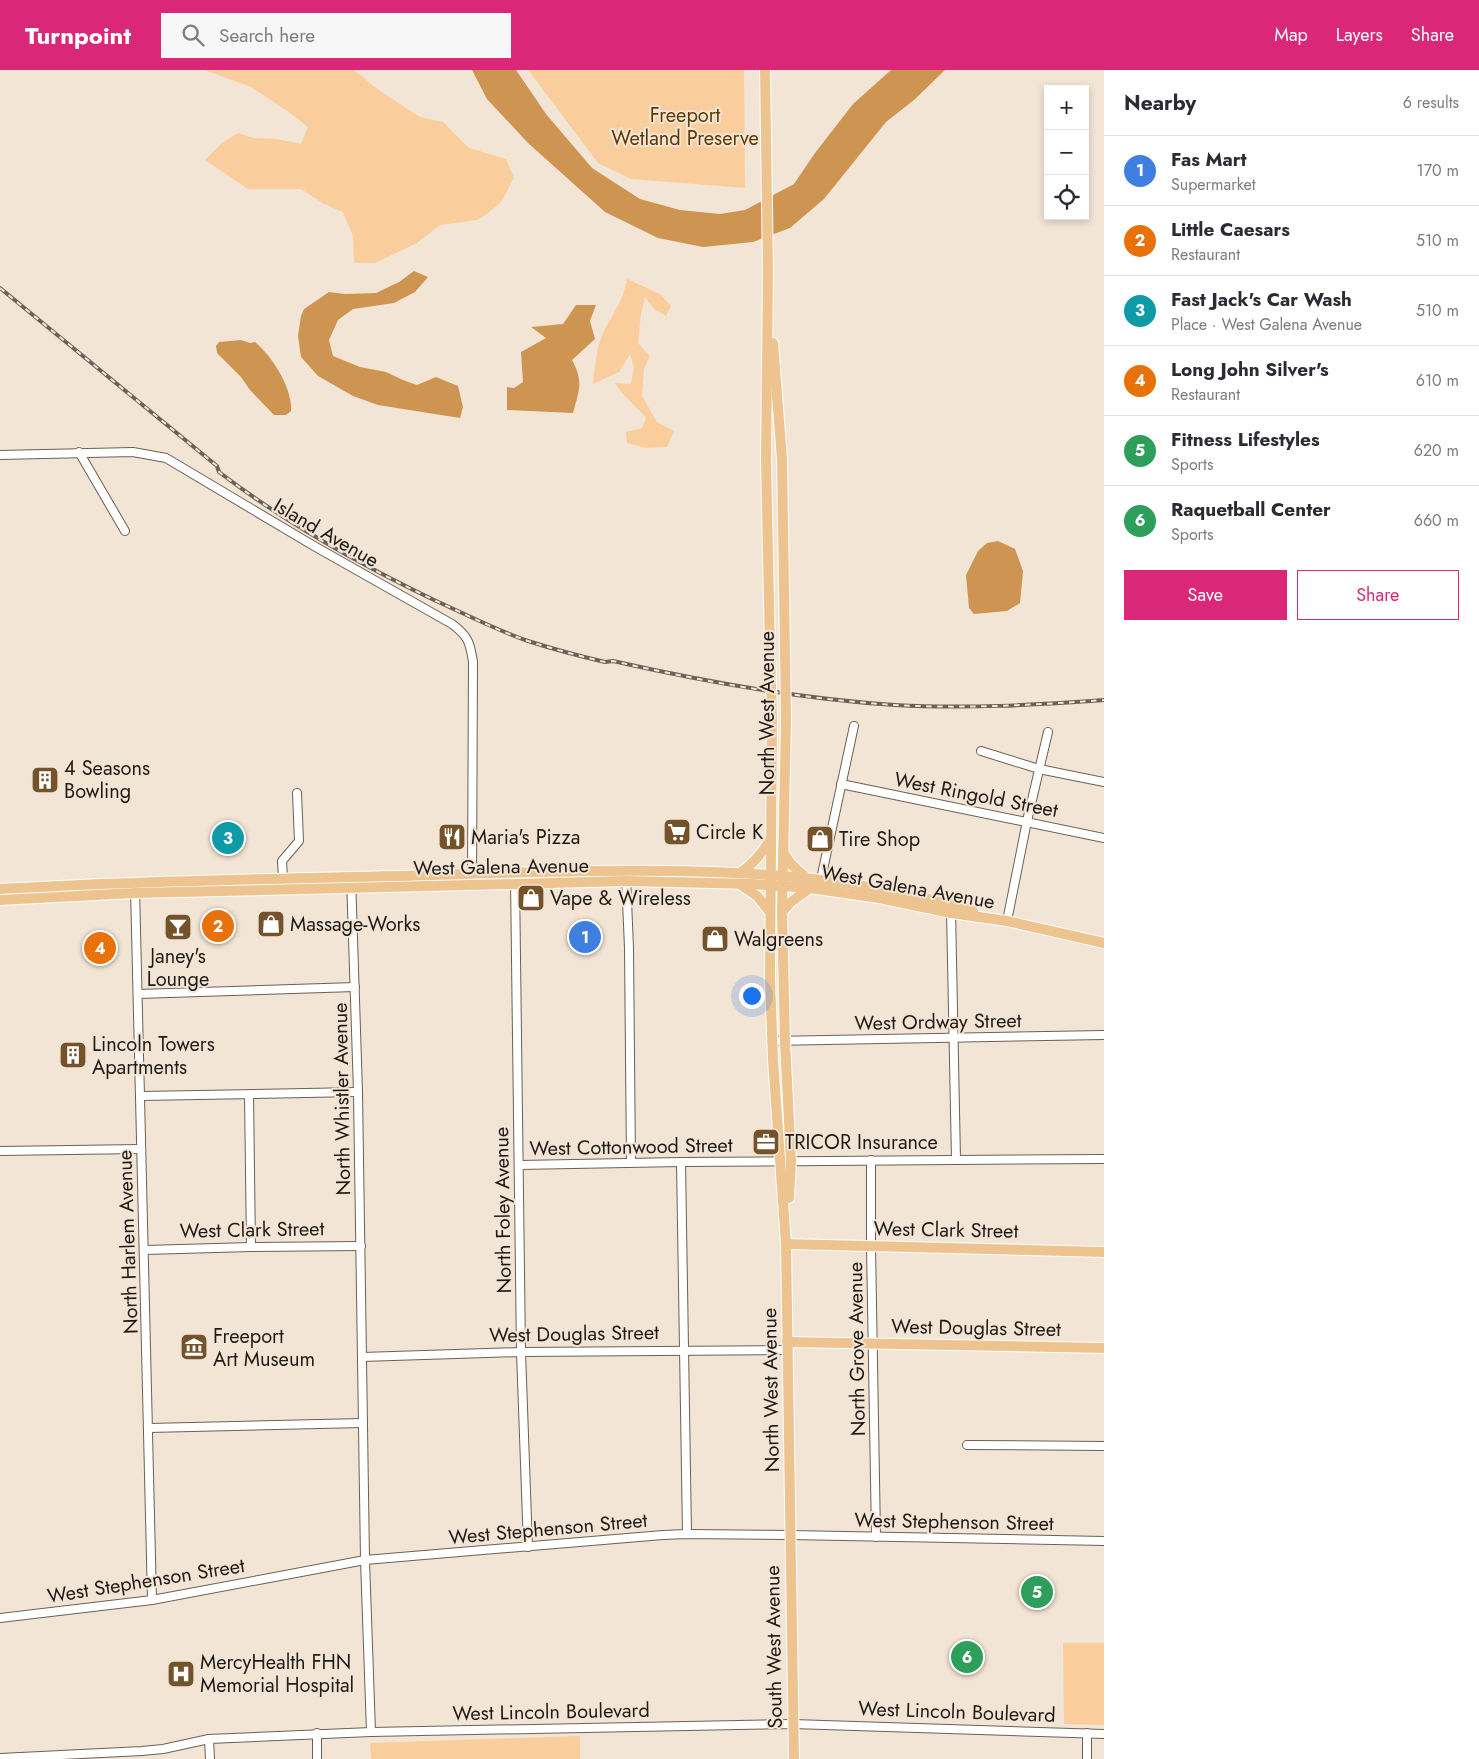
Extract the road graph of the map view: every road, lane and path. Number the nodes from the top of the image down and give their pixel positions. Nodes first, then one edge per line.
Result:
1 (765, 70) edge
2 (768, 272) junction
3 (79, 452) junction
4 (0, 455) edge
5 (125, 531) dead end
6 (854, 726) dead end
7 (1048, 732) dead end
8 (981, 751) dead end
9 (1038, 769) junction
10 (1104, 782) edge
11 (841, 784) junction
12 (297, 793) dead end
13 (1027, 821) junction
14 (771, 837) junction
15 (1104, 838) edge
16 (782, 851) junction
17 (472, 873) junction
18 (515, 873) junction
19 (740, 873) junction
20 (770, 874) junction
21 (782, 875) junction
22 (626, 876) junction
23 (351, 877) junction
24 (805, 878) junction
25 (283, 879) junction
26 (821, 879) junction
27 (515, 884) junction
28 (740, 884) junction
29 (472, 885) junction
30 (770, 886) junction
31 (782, 886) junction
32 (135, 888) junction
33 (352, 888) junction
34 (810, 888) junction
35 (0, 889) edge
36 (0, 900) edge
37 (951, 909) junction
38 (770, 912) junction
39 (782, 912) junction
40 (1007, 921) junction
41 (1104, 942) edge
42 (356, 987) junction
43 (138, 994) junction
44 (1104, 1035) edge
45 (953, 1038) junction
46 (772, 1041) junction
47 (785, 1042) junction
48 (358, 1092) junction
49 (249, 1095) junction
50 (141, 1096) junction
51 (142, 1149) junction
52 (0, 1151) edge
53 (1104, 1159) edge
54 (871, 1160) junction
55 (956, 1160) junction
56 (786, 1161) junction
57 (681, 1162) junction
58 (631, 1163) junction
59 (519, 1165) junction
60 (786, 1244) junction
61 (361, 1246) junction
62 (871, 1246) junction
63 (252, 1247) junction
64 (145, 1250) junction
65 (1104, 1252) edge
66 (874, 1343) junction
67 (787, 1346) junction
68 (1104, 1348) edge
69 (684, 1350) junction
70 (521, 1352) junction
71 (362, 1357) junction
72 (363, 1423) junction
73 (149, 1428) junction
74 (967, 1445) dead end
75 (1104, 1446) edge
76 (687, 1534) junction
77 (790, 1535) junction
78 (876, 1537) junction
79 (1104, 1541) edge
80 (528, 1547) junction
81 (364, 1560) junction
82 (152, 1600) junction
83 (0, 1618) edge
84 (793, 1724) junction
85 (370, 1732) junction
86 (317, 1733) junction
87 (1088, 1733) junction
88 (1104, 1734) edge
89 (209, 1739) junction
90 (0, 1758) edge
91 (210, 1759) edge
92 (317, 1759) edge
93 (794, 1759) edge
94 (1087, 1759) edge

1 - 2 main road, North West Avenue
2 - 14 main road, North West Avenue, bridge
2 - 16 main road, North West Avenue, bridge
3 - 4 street
3 - 5 street
3 - 17 street, Island Avenue
6 - 11 street
7 - 9 street
8 - 9 street
9 - 10 street
9 - 13 street
11 - 13 street, West Ringold Street
11 - 26 street
12 - 25 street
13 - 15 street, West Ringold Street
13 - 40 street
14 - 19 main road
14 - 20 main road, North West Avenue
16 - 21 main road, North West Avenue
16 - 24 main road
17 - 18 main road, West Galena Avenue
17 - 23 main road, West Galena Avenue
17 - 29 street
18 - 22 main road, West Galena Avenue
18 - 27 street, North Foley Avenue
19 - 20 main road, West Galena Avenue
19 - 22 main road, West Galena Avenue
20 - 21 main road, West Galena Avenue
20 - 30 main road, North West Avenue
21 - 24 main road, West Galena Avenue
21 - 31 main road, North West Avenue
22 - 27 main road, West Galena Avenue
22 - 28 main road, West Galena Avenue
22 - 58 street
23 - 25 main road, West Galena Avenue
23 - 33 street, North Whistler Avenue
24 - 26 main road, West Galena Avenue
25 - 32 main road, West Galena Avenue
26 - 37 main road, West Galena Avenue
27 - 29 main road, West Galena Avenue
27 - 59 street, North Foley Avenue
28 - 30 main road, West Galena Avenue
28 - 38 main road
29 - 33 main road, West Galena Avenue
30 - 31 main road, West Galena Avenue
30 - 38 main road, North West Avenue
31 - 34 main road, West Galena Avenue
31 - 39 main road, North West Avenue
32 - 33 main road, West Galena Avenue
32 - 35 main road, West Galena Avenue
32 - 36 main road, West Galena Avenue
32 - 43 street, North Harlem Avenue
33 - 42 street, North Whistler Avenue
34 - 37 main road, West Galena Avenue
34 - 39 main road
37 - 40 main road, West Galena Avenue
37 - 45 street
38 - 46 main road, North West Avenue
39 - 47 main road, North West Avenue
40 - 41 main road, West Galena Avenue
42 - 43 street
42 - 48 street, North Whistler Avenue
43 - 50 street, North Harlem Avenue
44 - 45 street, West Ordway Street
45 - 47 street, West Ordway Street
45 - 55 street
46 - 47 street, West Ordway Street
46 - 56 main road, North West Avenue
47 - 56 main road, North West Avenue
48 - 49 street
48 - 61 street, North Whistler Avenue
49 - 50 street
49 - 63 street
50 - 51 street, North Harlem Avenue
51 - 52 street
51 - 64 street, North Harlem Avenue
53 - 55 street, West Cottonwood Street
54 - 55 street, West Cottonwood Street
54 - 56 street, West Cottonwood Street
54 - 62 street, North Grove Avenue
56 - 57 street, West Cottonwood Street
56 - 60 main road, North West Avenue
57 - 58 street, West Cottonwood Street
57 - 69 street
58 - 59 street, West Cottonwood Street
59 - 70 street, North Foley Avenue
60 - 62 main road, West Clark Street
60 - 67 main road, North West Avenue
61 - 63 street, West Clark Street
61 - 71 street, North Whistler Avenue
62 - 65 main road, West Clark Street
62 - 66 street, North Grove Avenue
63 - 64 street, West Clark Street
64 - 73 street, North Harlem Avenue
66 - 67 main road, West Douglas Street
66 - 68 main road, West Douglas Street
66 - 78 street, North Grove Avenue
67 - 69 street, West Douglas Street
67 - 77 main road, North West Avenue
69 - 70 street, West Douglas Street
69 - 76 street
70 - 71 street, West Douglas Street
70 - 80 street, North Foley Avenue
71 - 72 street, North Whistler Avenue
72 - 73 street
72 - 81 street, North Whistler Avenue
73 - 82 street, North Harlem Avenue
74 - 75 street
76 - 77 street, West Stephenson Street
76 - 80 street, West Stephenson Street
77 - 78 street, West Stephenson Street
77 - 84 main road, South West Avenue
78 - 79 street, West Stephenson Street
80 - 81 street, West Stephenson Street
81 - 82 street, West Stephenson Street
81 - 85 street, North Whistler Avenue
82 - 83 street, West Stephenson Street
84 - 85 street, West Lincoln Boulevard
84 - 87 street, West Lincoln Boulevard
84 - 93 main road, South West Avenue
85 - 86 street, West Lincoln Boulevard
86 - 89 street, West Lincoln Boulevard
86 - 92 street
87 - 88 street, West Lincoln Boulevard
87 - 94 street
89 - 90 street, West Lincoln Boulevard
89 - 91 street

